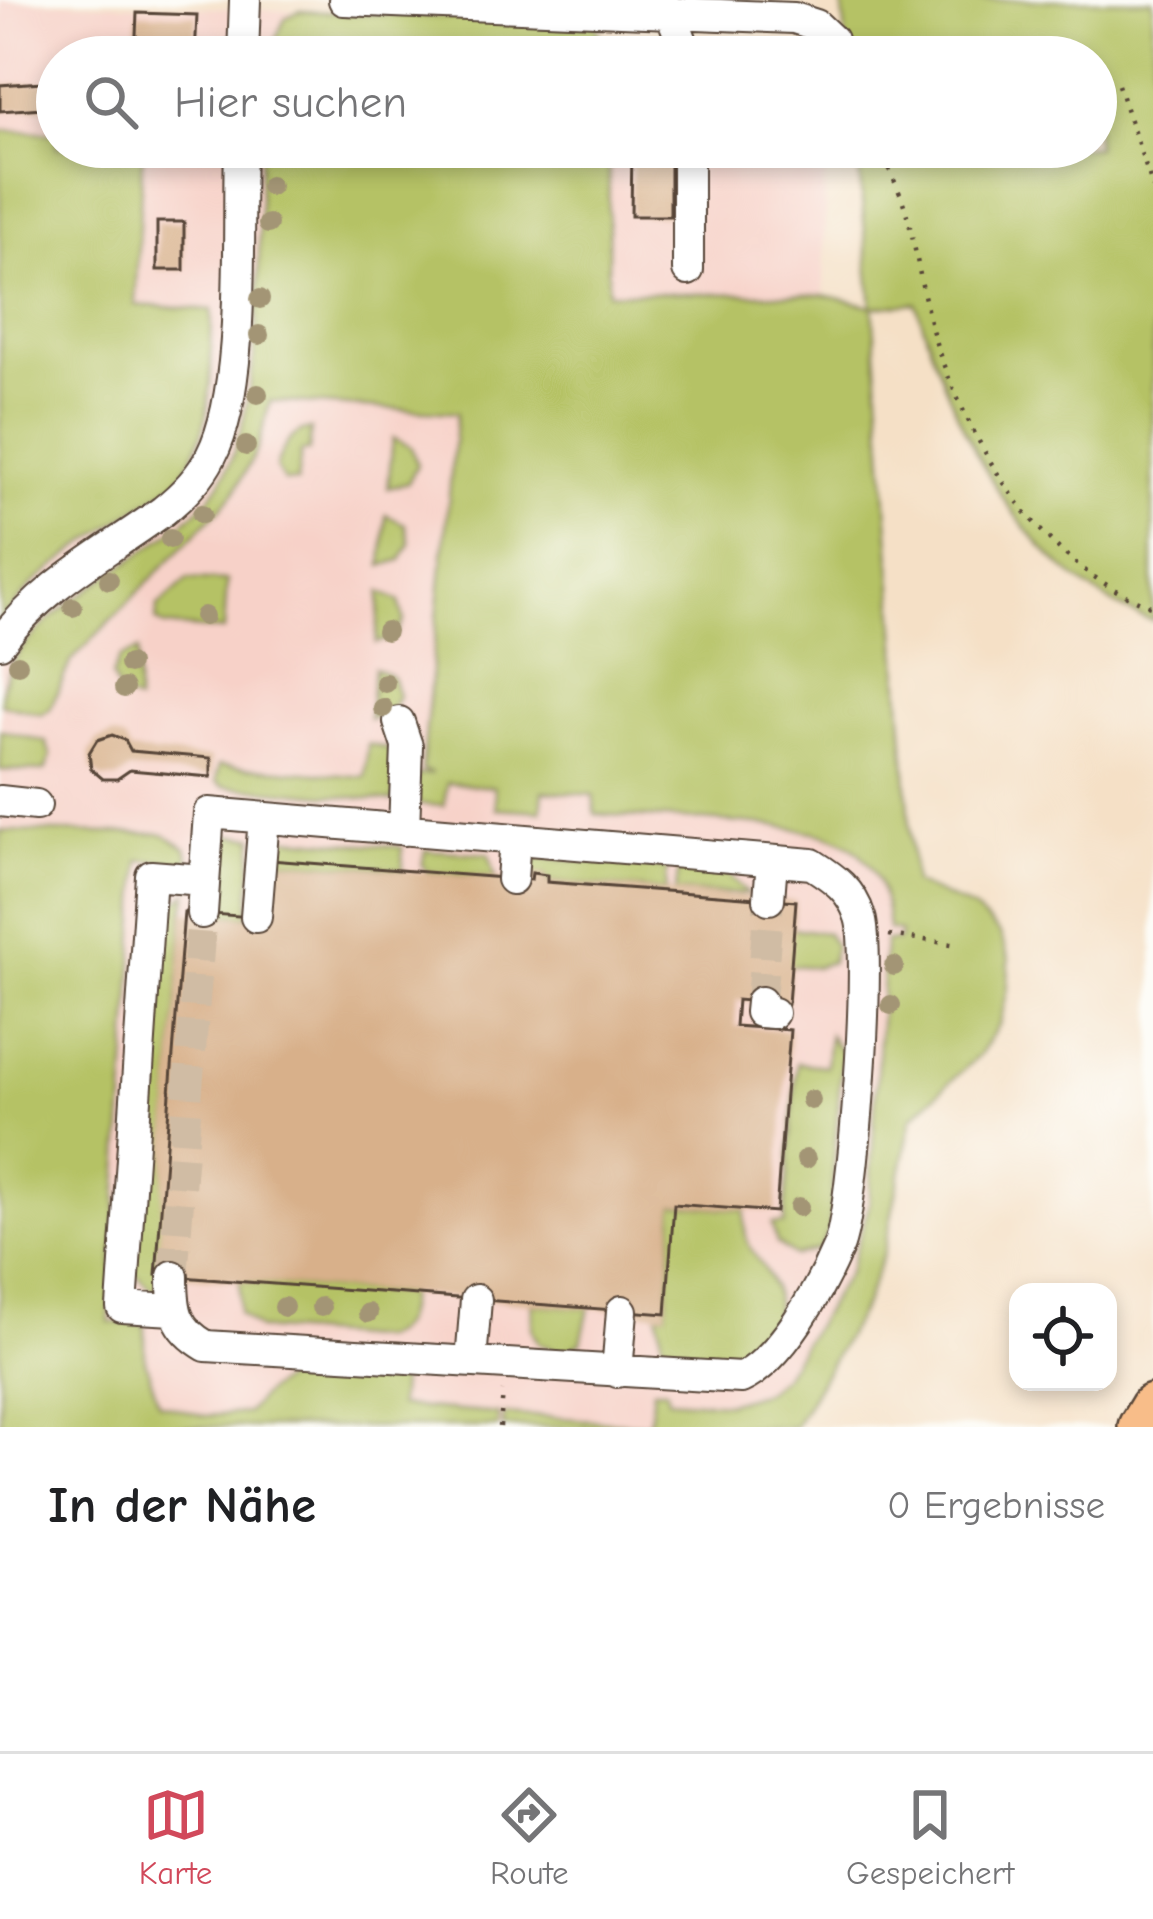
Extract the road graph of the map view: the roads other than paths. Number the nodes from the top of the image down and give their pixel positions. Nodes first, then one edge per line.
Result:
1 (245, 0) edge
2 (344, 0) edge
3 (670, 11) junction
4 (244, 36) edge
5 (680, 36) edge
6 (828, 36) edge
7 (239, 168) edge
8 (688, 168) edge
9 (688, 270) dead end
10 (0, 643) edge
11 (398, 722) dead end
12 (0, 801) edge
13 (36, 805) dead end
14 (263, 818) junction
15 (404, 830) junction
16 (515, 839) junction
17 (772, 861) junction
18 (512, 878) dead end
19 (204, 880) junction
20 (769, 899) tunnel mouth
21 (202, 913) tunnel mouth
22 (256, 917) dead end
23 (173, 1276) tunnel mouth
24 (476, 1300) dead end
25 (173, 1310) junction
26 (622, 1311) dead end
27 (472, 1361) junction
28 (617, 1372) junction
29 (1153, 1407) edge
30 (1141, 1427) edge

1 - 4 lane
2 - 3 lane
3 - 5 lane
3 - 6 lane
7 - 10 lane
8 - 9 lane
11 - 15 lane
12 - 13 lane
14 - 15 lane
14 - 19 lane
14 - 22 lane
15 - 16 lane
16 - 17 lane
16 - 18 lane
17 - 20 lane
17 - 28 lane
19 - 21 lane
19 - 25 lane
23 - 25 lane
24 - 27 lane
25 - 27 lane
26 - 28 lane
27 - 28 lane
29 - 30 highway

